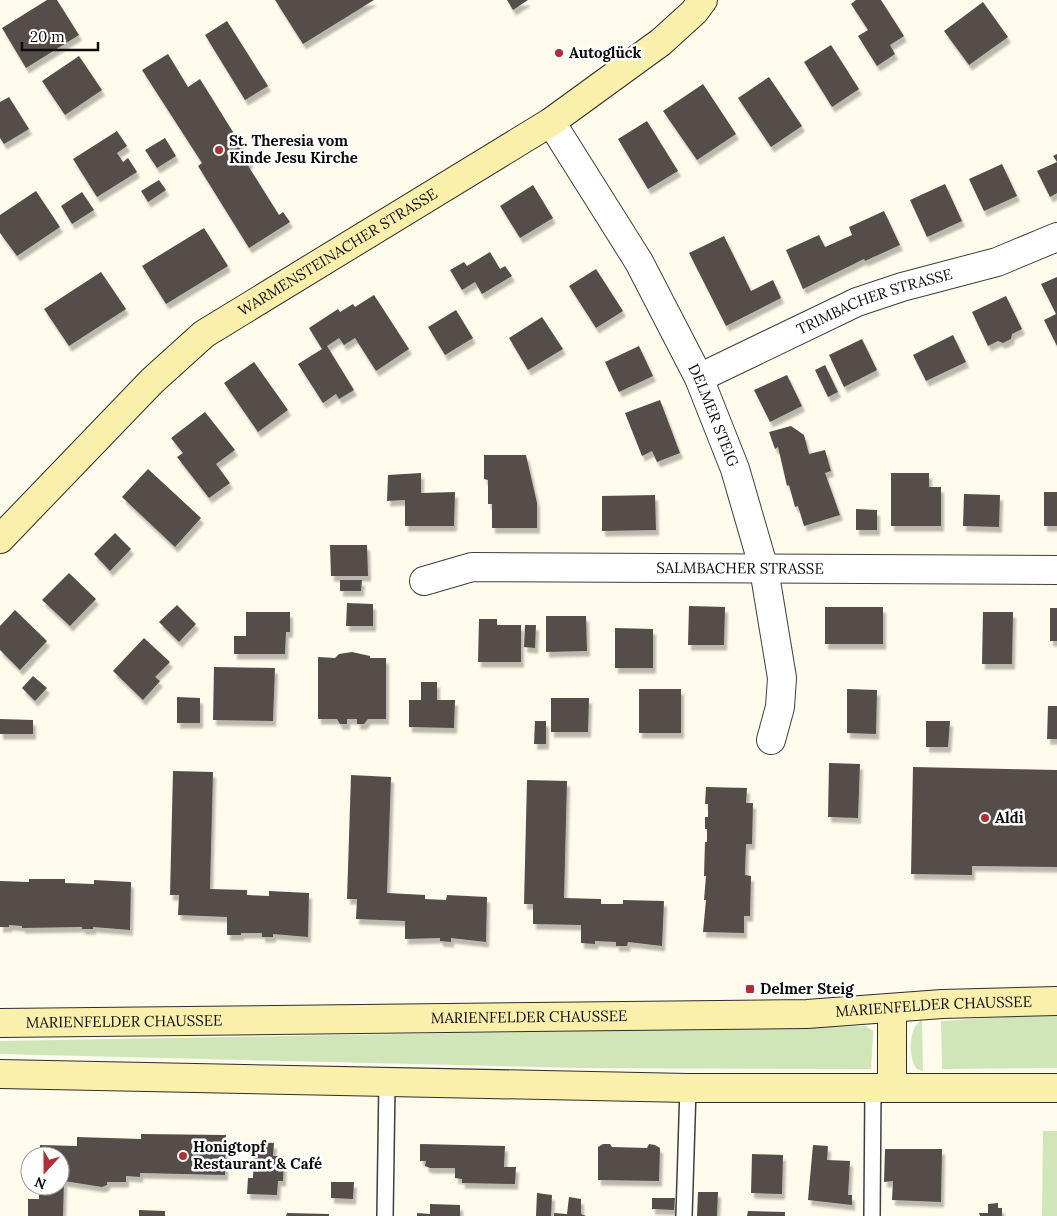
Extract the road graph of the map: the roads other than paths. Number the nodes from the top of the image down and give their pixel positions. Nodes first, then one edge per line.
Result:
1 (703, 0) edge
2 (551, 122) junction
3 (1057, 237) edge
4 (699, 378) junction
5 (0, 539) edge
6 (764, 569) junction
7 (1057, 570) edge
8 (424, 581) dead end
9 (771, 740) dead end
10 (1057, 1001) edge
11 (892, 1008) junction
12 (0, 1022) edge
13 (0, 1074) edge
14 (387, 1084) junction
15 (688, 1088) junction
16 (882, 1088) junction
17 (1057, 1088) edge
18 (385, 1216) edge
19 (684, 1216) edge
20 (872, 1216) edge

1 - 2 main road, WARMENSTEINACHER STRASSE
2 - 4 street, DELMER STEIG
2 - 5 main road, WARMENSTEINACHER STRASSE
3 - 4 street, TRIMBACHER STRASSE
4 - 6 street, DELMER STEIG
6 - 7 street, SALMBACHER STRASSE
6 - 8 street, SALMBACHER STRASSE
6 - 9 street, DELMER STEIG
10 - 11 main road, MARIENFELDER CHAUSSEE
11 - 12 main road, MARIENFELDER CHAUSSEE
11 - 16 main road
13 - 14 main road
14 - 15 main road
14 - 18 lane
15 - 16 main road
15 - 19 lane
16 - 17 main road
16 - 20 lane

